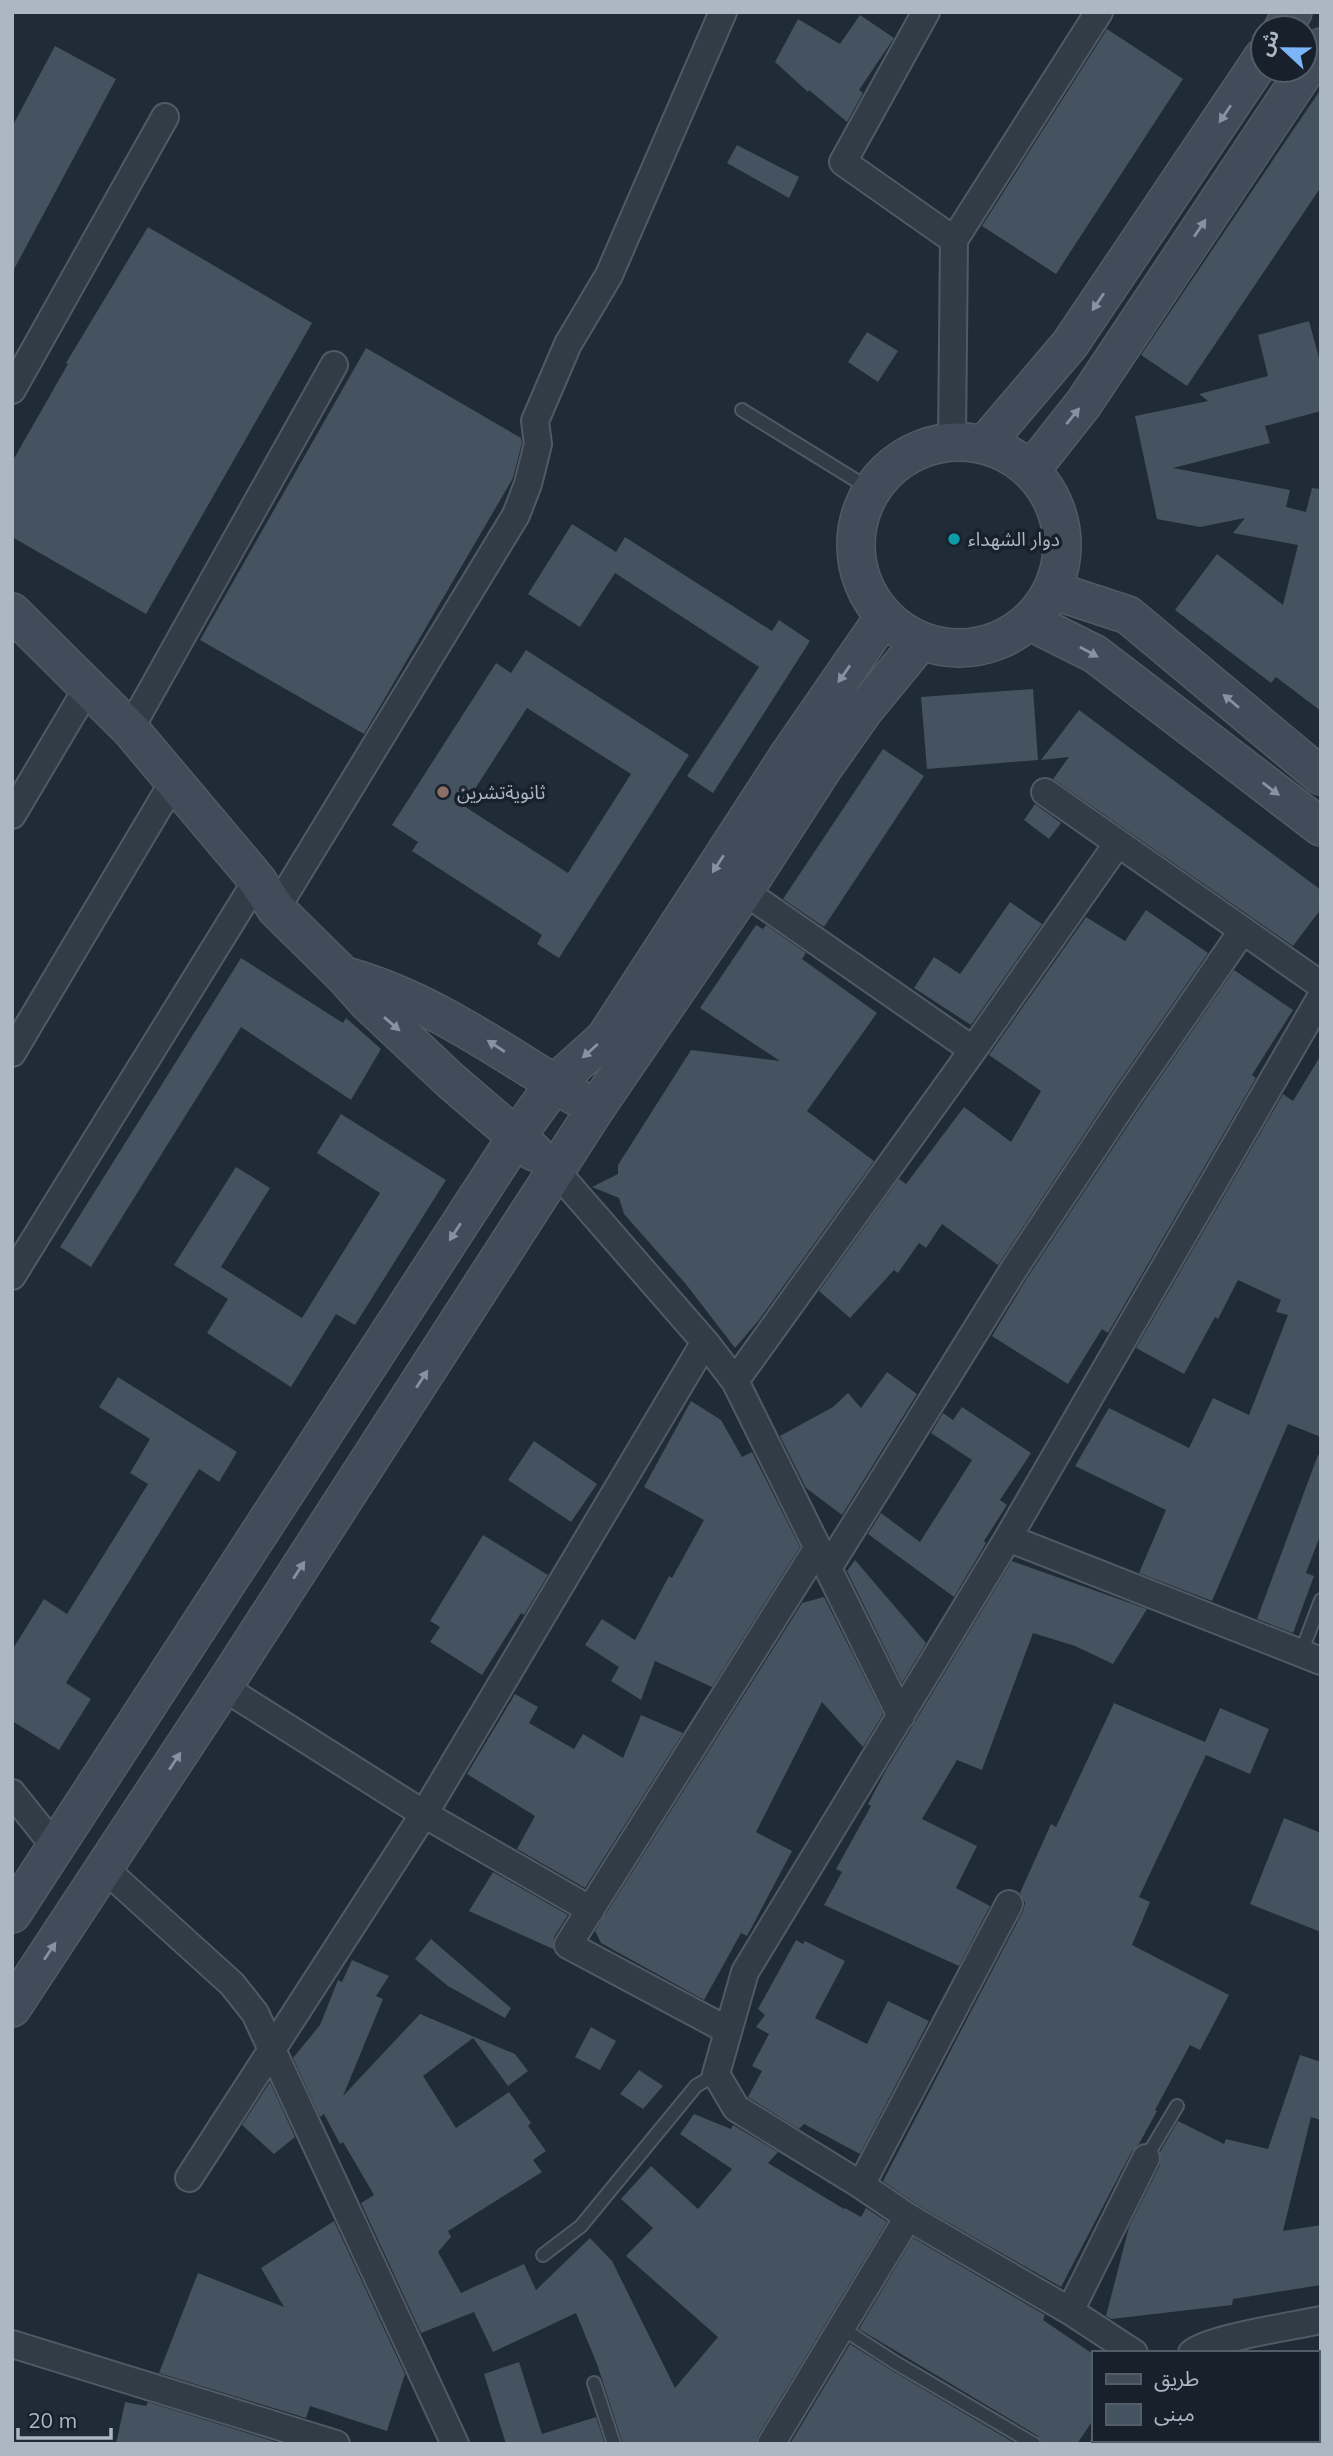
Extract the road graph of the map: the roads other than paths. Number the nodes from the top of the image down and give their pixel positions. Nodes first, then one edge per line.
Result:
1 (723, 12) edge
2 (926, 12) edge
3 (1099, 12) edge
4 (1321, 47) edge
5 (1249, 78) edge
6 (165, 117) dead end
7 (954, 240) junction
8 (334, 365) dead end
9 (12, 390) edge
10 (742, 410) dead end
11 (969, 442) junction
12 (1031, 470) junction
13 (870, 489) junction
14 (1052, 590) junction
15 (12, 612) edge
16 (883, 618) junction
17 (1029, 621) junction
18 (920, 642) junction
19 (88, 687) junction
20 (130, 729) junction
21 (1321, 776) edge
22 (174, 781) junction
23 (1045, 792) dead end
24 (12, 815) edge
25 (1321, 827) edge
26 (1118, 843) junction
27 (744, 891) junction
28 (267, 895) junction
29 (1242, 930) junction
30 (344, 976) junction
31 (1320, 987) edge
32 (973, 1049) junction
33 (12, 1053) edge
34 (555, 1083) junction
35 (596, 1108) junction
36 (517, 1136) junction
37 (556, 1171) junction
38 (12, 1276) edge
39 (705, 1342) junction
40 (734, 1381) junction
41 (1009, 1538) junction
42 (823, 1558) junction
43 (1321, 1600) edge
44 (1311, 1657) edge
45 (223, 1687) junction
46 (901, 1716) junction
47 (12, 1793) edge
48 (424, 1814) junction
49 (56, 1848) junction
50 (105, 1869) junction
51 (1009, 1904) dead end
52 (591, 1910) junction
53 (12, 1914) edge
54 (12, 2008) edge
55 (727, 2030) junction
56 (271, 2049) junction
57 (716, 2074) junction
58 (1177, 2106) dead end
59 (1146, 2158) joint
60 (189, 2178) dead end
61 (861, 2185) junction
62 (908, 2217) junction
63 (544, 2255) dead end
64 (1070, 2311) junction
65 (1321, 2320) edge
66 (840, 2327) junction
67 (12, 2344) edge
68 (1131, 2351) edge
69 (1194, 2351) edge
70 (594, 2383) dead end
71 (309, 2440) edge
72 (337, 2444) edge
73 (455, 2444) edge
74 (614, 2444) edge
75 (771, 2444) edge
76 (1034, 2444) edge

1 - 28 street
2 - 7 street
3 - 7 street
12 -> 4 main road
5 -> 11 main road
6 - 9 street
7 - 11 street
8 - 20 street
10 - 13 lane
11 - 12 main road
11 - 13 main road
12 - 14 main road
13 - 16 main road
14 - 17 main road
21 -> 14 main road
15 - 19 main road
16 - 18 main road
16 -> 34 main road
17 - 18 main road
17 -> 25 main road
18 - 27 main road
19 - 20 main road
19 - 24 street
20 - 22 main road
22 - 28 main road
22 - 33 street
23 - 26 street
26 - 29 street
26 - 32 street
27 - 32 street
27 - 35 main road
28 - 30 main road
28 - 38 street
29 - 31 street
29 - 42 street
34 -> 30 main road
30 -> 36 main road
31 - 41 street
32 - 40 street
34 - 35 main road
34 - 36 main road
35 - 37 main road
36 - 37 main road
36 -> 49 main road
37 - 39 street
45 -> 37 main road
39 - 40 street
39 - 48 street
40 - 42 street
41 - 44 street
41 - 46 street
42 - 46 street
42 - 52 street
43 - 44 lane
45 - 48 street
50 -> 45 main road
46 - 55 street
47 - 49 street
48 - 52 street
48 - 56 street
49 - 53 main road
54 -> 50 main road
50 - 56 street
51 - 61 street
52 - 55 street
55 - 57 street
56 - 60 street
56 - 73 street
57 - 61 street
57 - 63 lane
58 - 59 lane
59 - 64 street
61 - 62 street
62 - 64 street
62 - 66 street
64 - 68 street
65 - 69 street
66 - 75 street
66 - 76 lane
67 - 71 street
70 - 74 lane
71 - 72 street

